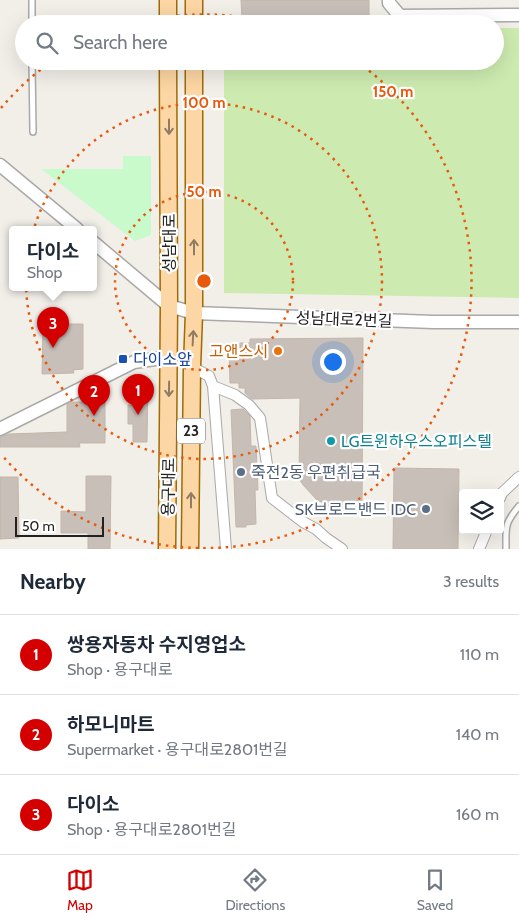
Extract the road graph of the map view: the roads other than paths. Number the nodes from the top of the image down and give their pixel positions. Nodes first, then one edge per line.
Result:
1 (32, 0) edge
2 (168, 0) edge
3 (194, 0) edge
4 (389, 0) edge
5 (32, 15) edge
6 (168, 15) edge
7 (194, 15) edge
8 (399, 15) edge
9 (504, 15) edge
10 (519, 15) edge
11 (32, 70) edge
12 (168, 70) edge
13 (194, 70) edge
14 (33, 132) dead end
15 (0, 165) edge
16 (74, 226) edge
17 (97, 245) edge
18 (169, 306) junction
19 (194, 313) junction
20 (519, 322) edge
21 (169, 357) junction
22 (192, 367) junction
23 (213, 386) junction
24 (0, 428) edge
25 (519, 477) edge
26 (504, 491) edge
27 (519, 506) edge
28 (485, 534) edge
29 (167, 549) edge
30 (190, 549) edge
31 (226, 549) edge
32 (342, 549) edge
33 (479, 549) edge
34 (506, 549) edge

1 - 5 lane
2 - 6 main road
3 - 7 main road
4 - 8 street
9 - 10 street
11 - 14 lane
12 -> 18 main road, 성남대로
19 -> 13 main road, 성남대로
15 - 16 street
17 - 18 street
18 - 19 street, 성남대로2번길
18 - 21 main road, 용구대로 / 23
19 - 20 street, 성남대로2번길
22 -> 19 main road, 용구대로 / 23
21 - 24 street
21 -> 29 main road, 용구대로 / 23
22 - 23 street
30 -> 22 main road, 용구대로 / 23
23 - 31 street
23 - 32 street
25 - 26 street
27 - 34 lane
28 - 33 street

